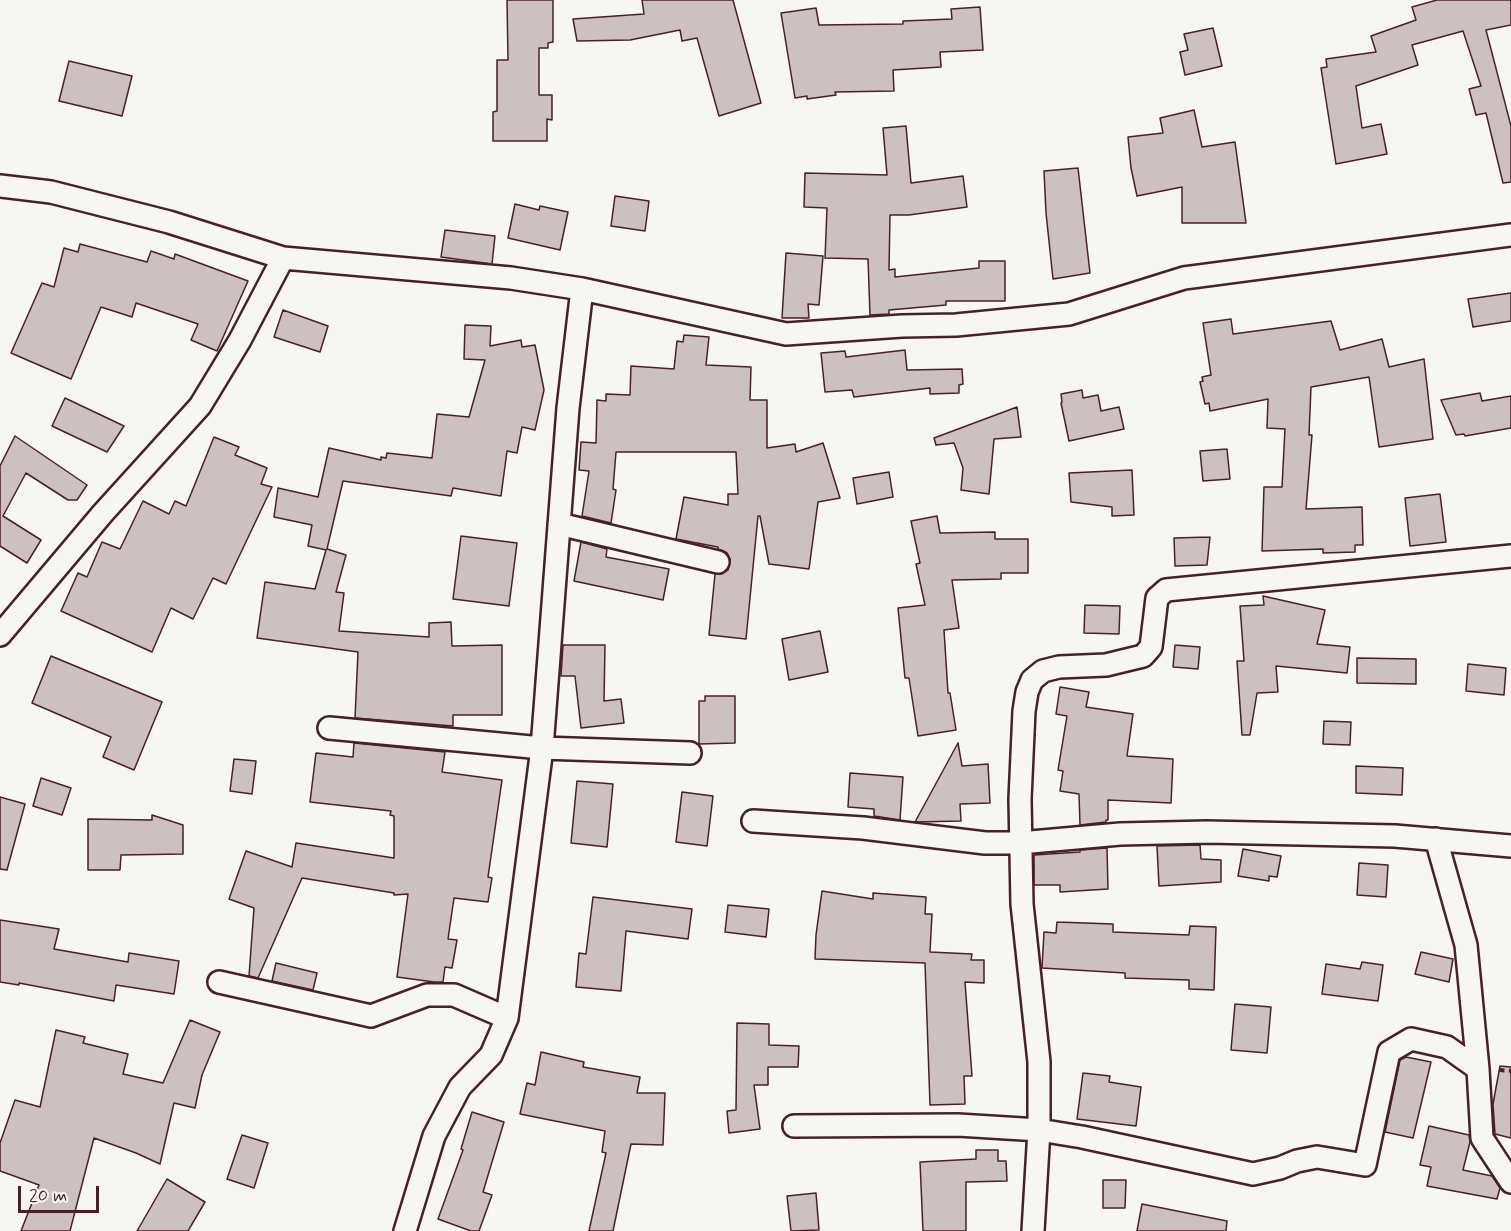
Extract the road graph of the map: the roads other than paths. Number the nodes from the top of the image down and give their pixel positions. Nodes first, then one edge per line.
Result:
1 (0, 186) edge
2 (1511, 235) edge
3 (283, 258) junction
4 (582, 289) junction
5 (559, 524) junction
6 (1511, 556) edge
7 (718, 562) dead end
8 (0, 635) edge
9 (329, 728) dead end
10 (542, 748) junction
11 (690, 753) dead end
12 (753, 821) dead end
13 (1436, 839) junction
14 (1020, 843) junction
15 (1511, 846) edge
16 (219, 982) dead end
17 (507, 1018) junction
18 (1478, 1069) junction
19 (794, 1126) dead end
20 (1039, 1130) junction
21 (1511, 1182) edge
22 (405, 1231) edge
23 (1033, 1231) edge

1 - 3 street
2 - 4 street
3 - 4 street
3 - 8 street
4 - 5 street
5 - 7 street
5 - 10 street
6 - 14 street
9 - 10 street
10 - 11 street
10 - 17 street
12 - 14 street
13 - 14 street
13 - 15 street
13 - 18 street
14 - 20 street
16 - 17 street
17 - 22 street
18 - 20 street
18 - 21 street
19 - 20 street
20 - 23 street

